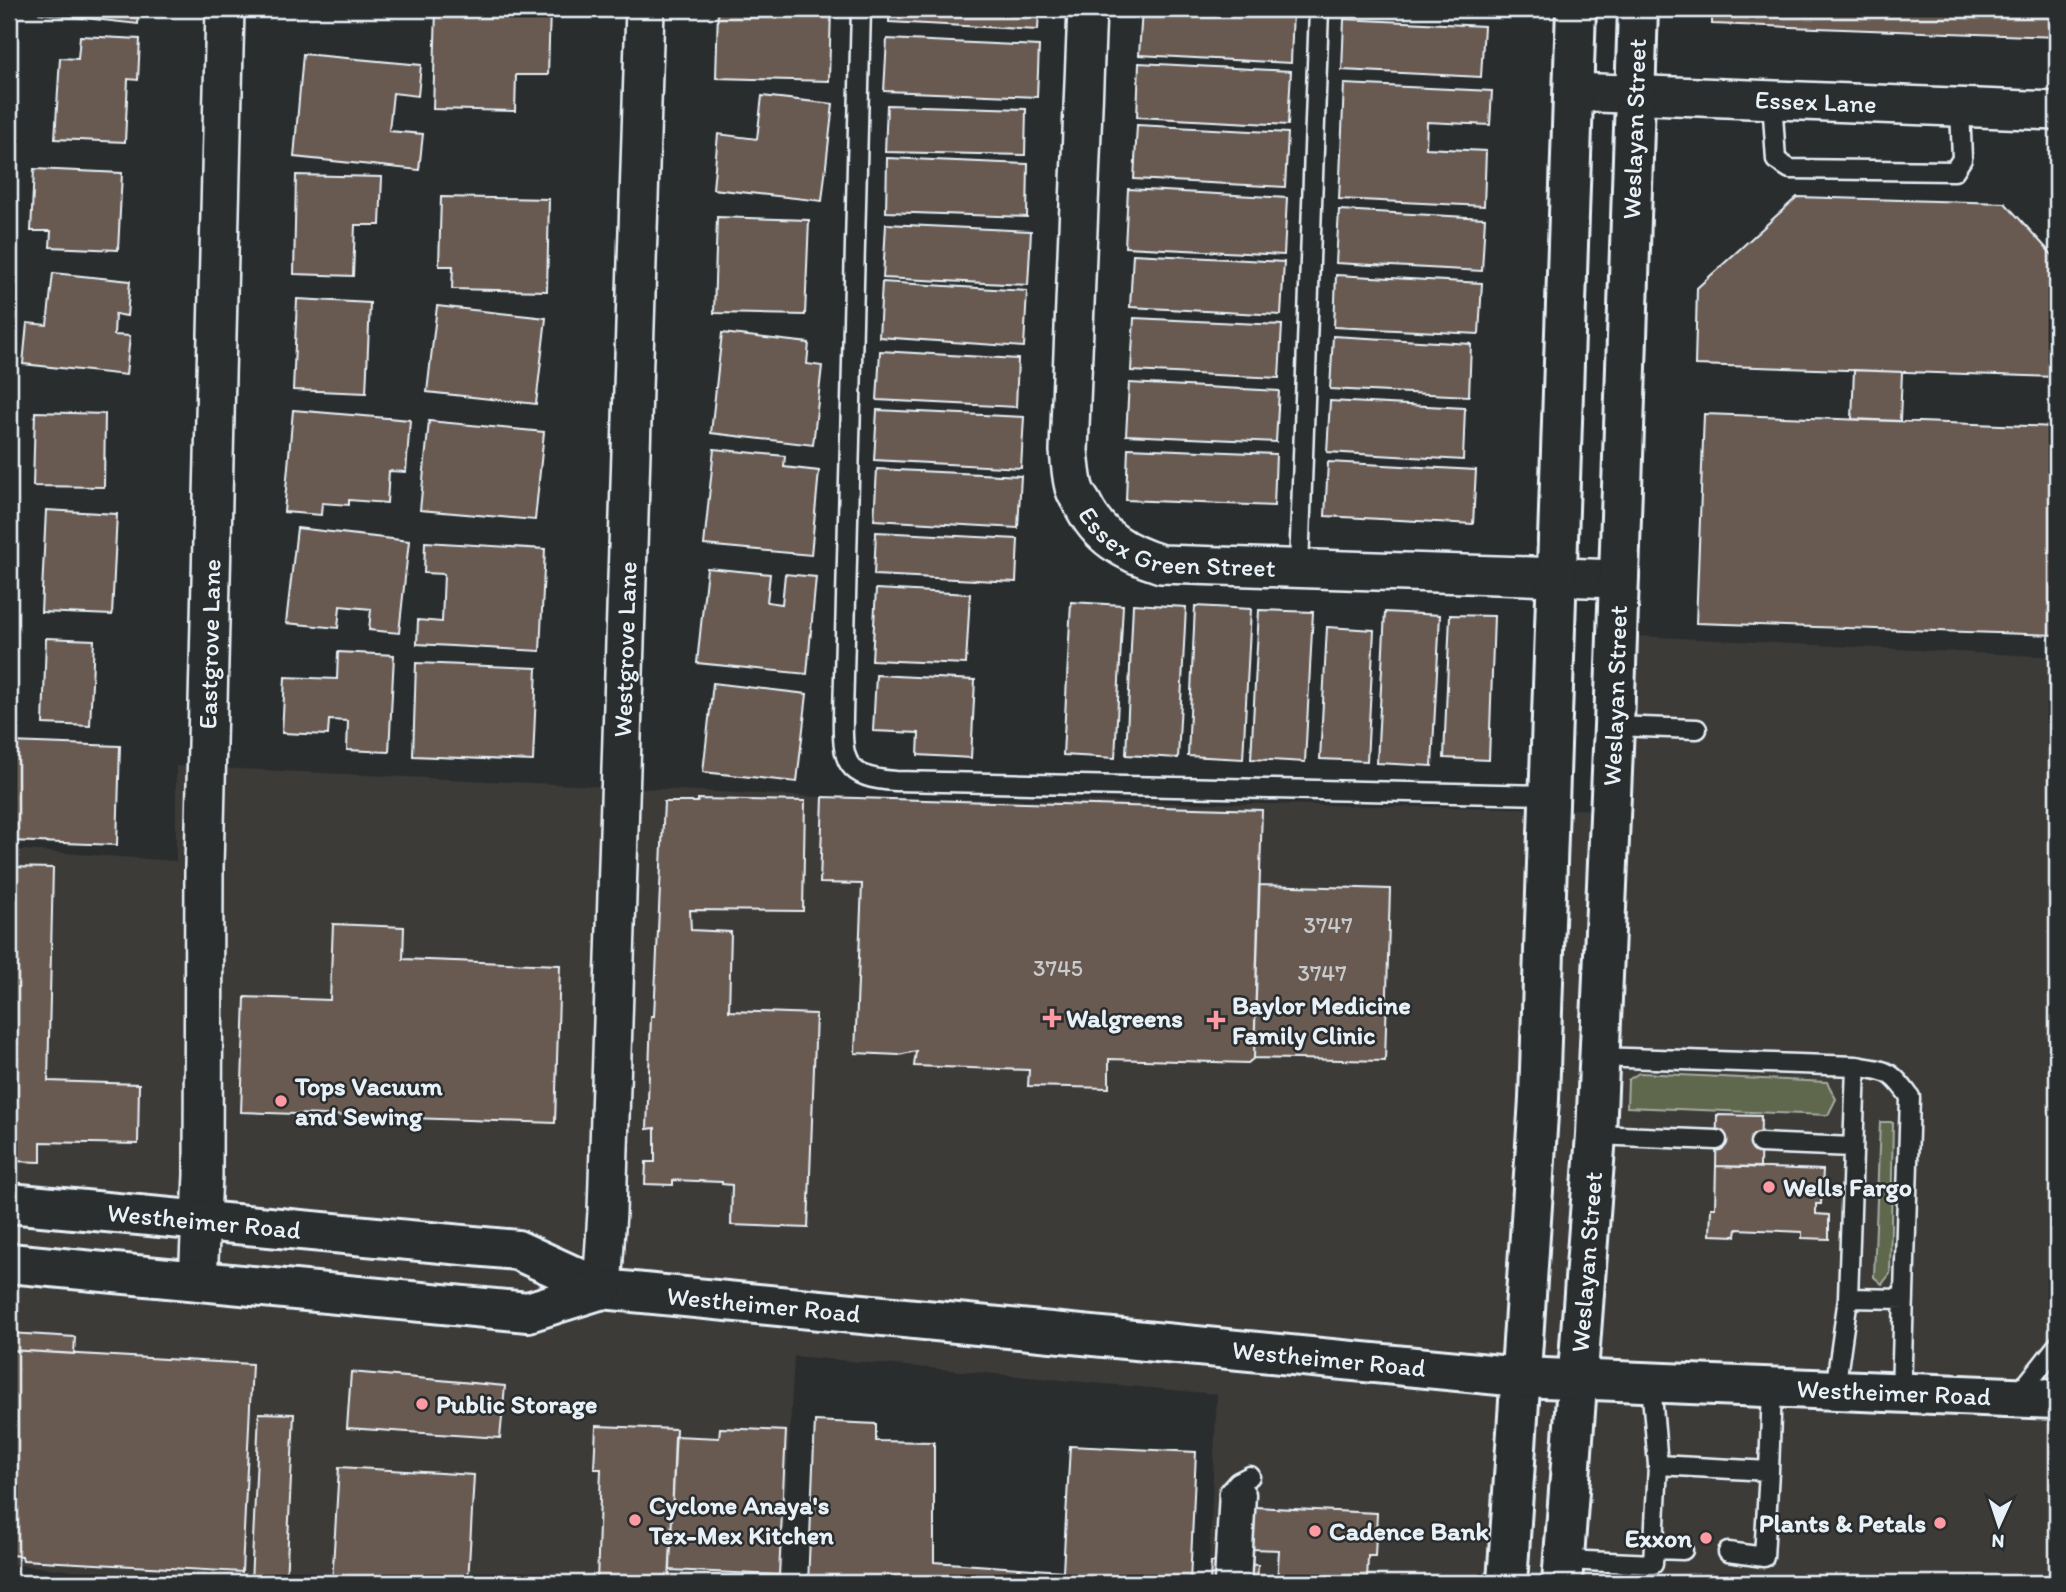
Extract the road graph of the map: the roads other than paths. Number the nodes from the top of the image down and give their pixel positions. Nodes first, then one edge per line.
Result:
1 (225, 9) edge
2 (645, 9) edge
3 (861, 9) edge
4 (1087, 9) edge
5 (1319, 9) edge
6 (1576, 9) edge
7 (1638, 9) edge
8 (1573, 92) junction
9 (1635, 94) junction
10 (1772, 100) junction
11 (1961, 107) junction
12 (2057, 111) edge
13 (1299, 568) junction
14 (1557, 577) junction
15 (1619, 579) junction
16 (1614, 726) junction
17 (1697, 729) dead end
18 (1550, 795) junction
19 (1598, 1056) junction
20 (1856, 1066) junction
21 (1596, 1135) junction
22 (1717, 1140) dead end
23 (1760, 1143) dead end
24 (1853, 1147) junction
25 (9, 1203) edge
26 (200, 1220) junction
27 (9, 1263) edge
28 (198, 1281) junction
29 (602, 1289) junction
30 (1847, 1298) junction
31 (1905, 1299) junction
32 (2057, 1346) edge
33 (1520, 1377) junction
34 (1578, 1381) junction
35 (1651, 1383) junction
36 (1772, 1388) junction
37 (1835, 1390) junction
38 (1901, 1393) junction
39 (2015, 1398) junction
40 (2057, 1399) edge
41 (1658, 1465) junction
42 (1769, 1471) junction
43 (1654, 1549) junction
44 (1683, 1550) dead end
45 (1728, 1552) dead end
46 (1563, 1571) edge
47 (1224, 1583) edge
48 (1241, 1583) edge
49 (1507, 1583) edge

1 - 26 street, Eastgrove Lane
2 - 29 street, Westgrove Lane
3 - 18 lane
4 - 13 street, Essex Green Street
5 - 13 lane
6 - 8 main road
7 - 9 main road, Weslayan Street
8 - 9 street, Essex Lane
8 - 14 main road
9 - 10 street, Essex Lane
9 - 15 main road, Weslayan Street
10 - 11 street, Essex Lane
10 - 11 lane
11 - 12 street, Essex Lane
13 - 14 street, Essex Green Street
14 - 15 street, Essex Green Street
14 - 18 main road
15 - 16 main road, Weslayan Street
16 - 17 lane
16 - 19 main road, Weslayan Street
18 - 33 main road
19 - 20 lane
19 - 21 main road, Weslayan Street
20 - 24 lane
20 - 31 lane
21 - 22 lane
21 - 34 main road, Weslayan Street
23 - 24 lane
24 - 30 lane
25 - 26 main road, Westheimer Road
26 - 28 street, Eastgrove Lane
26 - 29 main road, Westheimer Road
27 - 28 main road, Westheimer Road
28 - 29 main road, Westheimer Road
29 - 33 main road, Westheimer Road
30 - 31 lane
30 - 37 lane
31 - 38 lane
32 - 39 lane
33 - 34 main road, Westheimer Road
33 - 49 main road
34 - 35 main road, Westheimer Road
34 - 46 main road, Weslayan Street
35 - 36 main road, Westheimer Road
35 - 41 lane
36 - 37 main road, Westheimer Road
36 - 42 lane
37 - 38 main road, Westheimer Road
38 - 39 main road, Westheimer Road
39 - 40 main road, Westheimer Road
41 - 42 lane
41 - 43 lane
42 - 45 lane
43 - 44 lane
43 - 46 lane
47 - 48 lane

